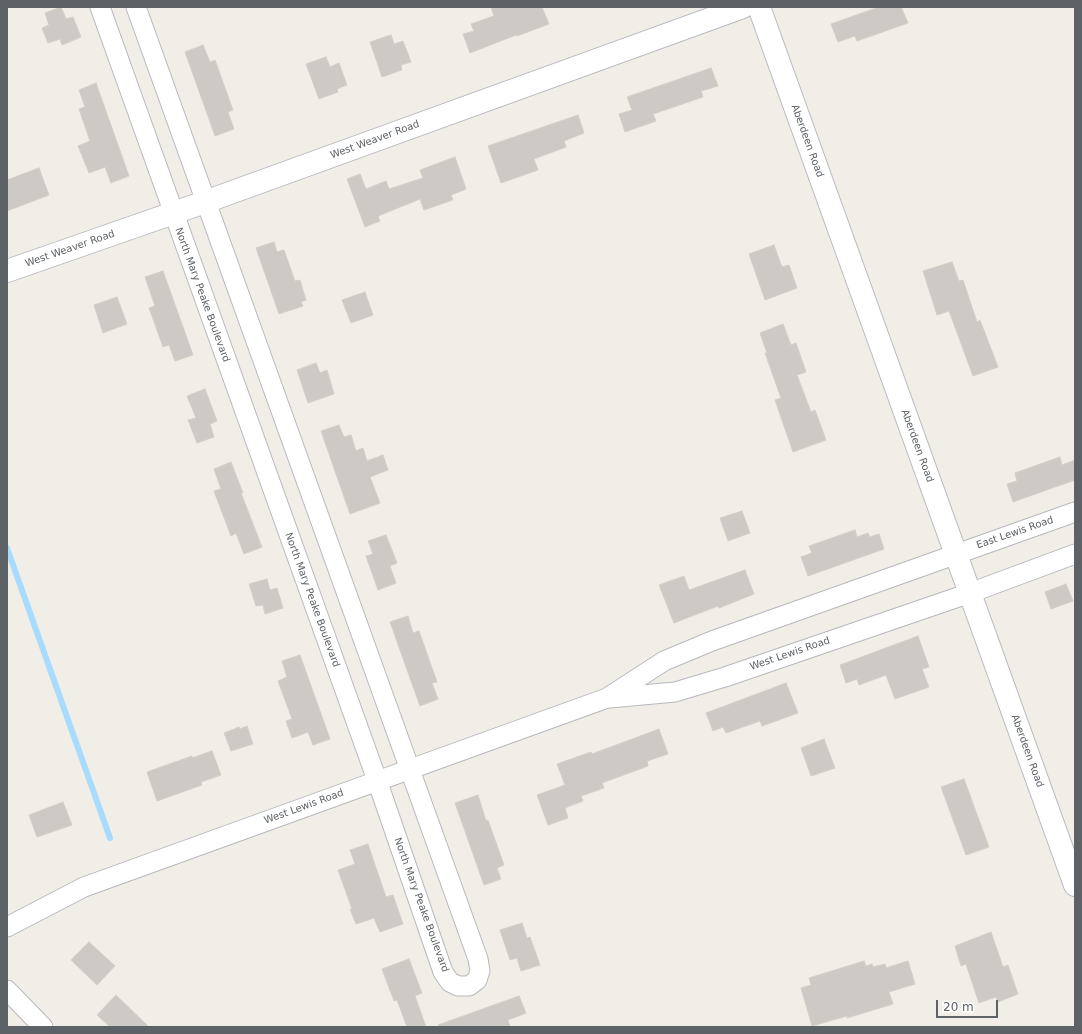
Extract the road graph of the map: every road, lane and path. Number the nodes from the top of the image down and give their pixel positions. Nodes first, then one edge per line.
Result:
1 (100, 7) edge
2 (136, 7) edge
3 (743, 7) edge
4 (759, 7) edge
5 (205, 202) junction
6 (173, 213) junction
7 (7, 271) edge
8 (1075, 512) edge
9 (956, 554) junction
10 (1075, 554) edge
11 (970, 593) junction
12 (607, 698) junction
13 (410, 768) junction
14 (376, 780) junction
15 (1075, 885) edge
16 (7, 927) edge
17 (7, 990) edge
18 (44, 1027) edge

1 - 6 street, North Mary Peake Boulevard
2 - 5 street, North Mary Peake Boulevard
3 - 5 main road, West Weaver Road
4 - 9 main road, Aberdeen Road
5 - 6 main road, West Weaver Road
5 - 13 street, North Mary Peake Boulevard
6 - 7 main road, West Weaver Road
6 - 14 street, North Mary Peake Boulevard
8 - 9 street, East Lewis Road
9 - 11 main road, Aberdeen Road
9 - 12 street, West Lewis Road
10 - 11 street
11 - 12 street, West Lewis Road
11 - 15 main road, Aberdeen Road
12 - 13 street, West Lewis Road
13 - 14 street, West Lewis Road
13 - 14 street, North Mary Peake Boulevard
14 - 16 street, West Lewis Road
17 - 18 street

